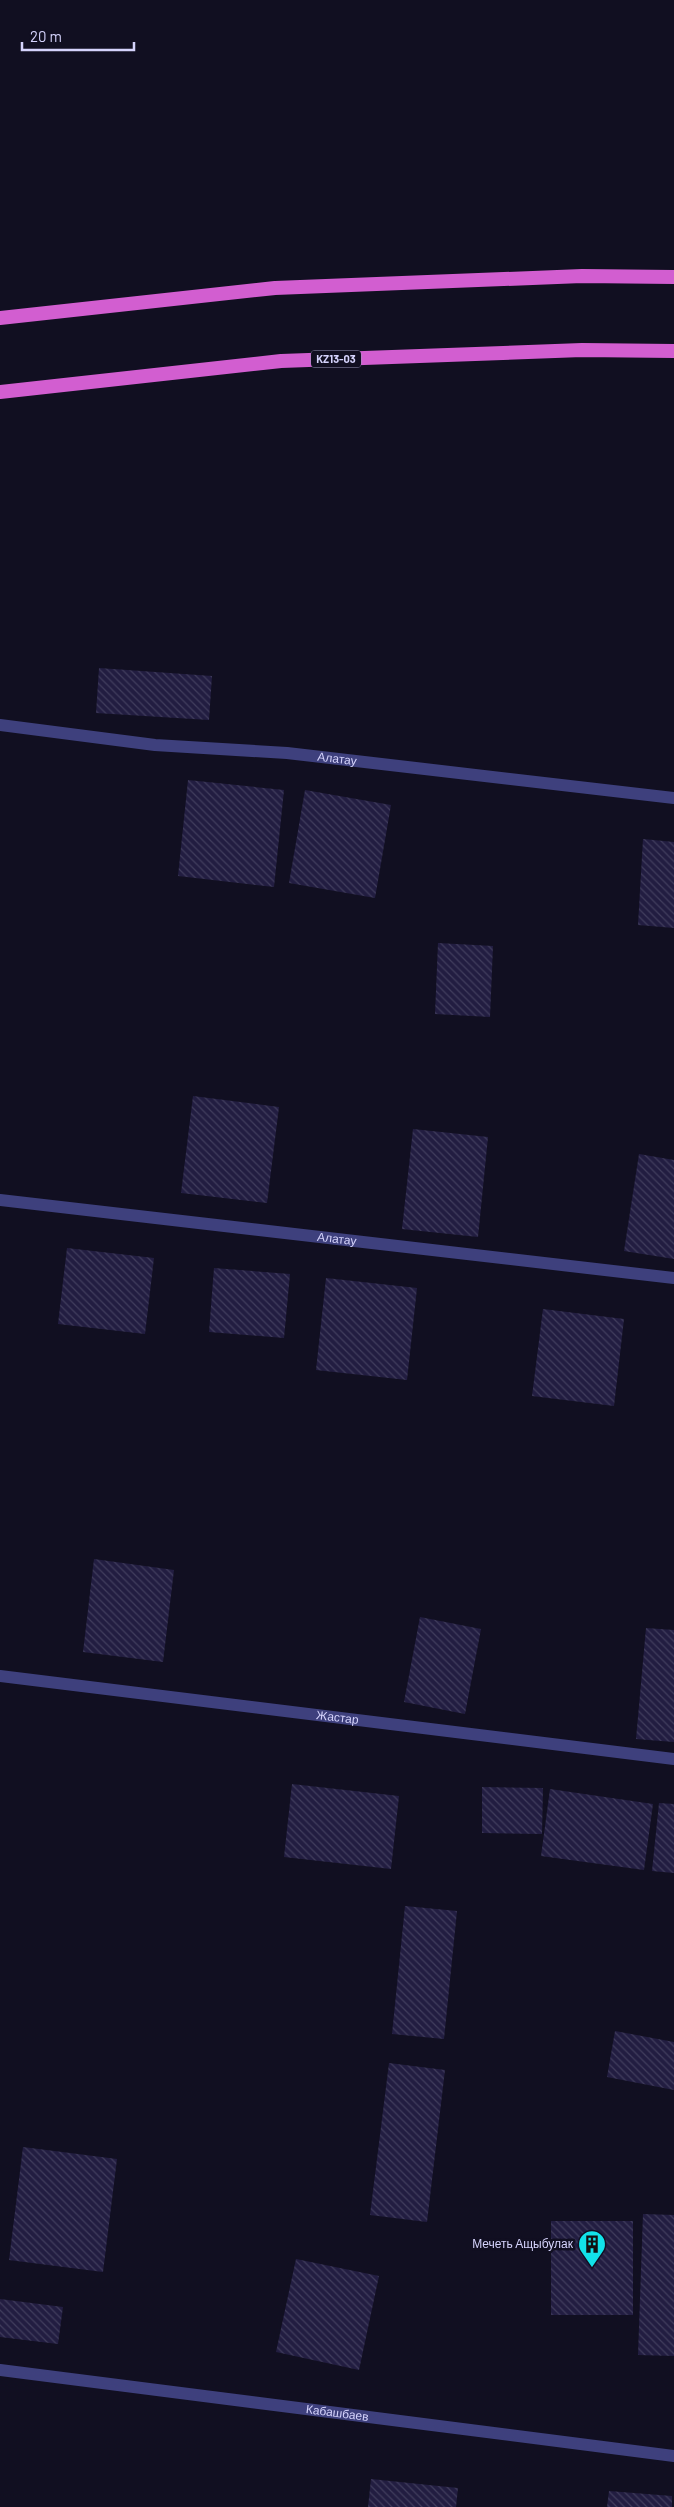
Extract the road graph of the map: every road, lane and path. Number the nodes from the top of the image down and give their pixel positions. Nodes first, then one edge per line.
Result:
1 (674, 278) edge
2 (0, 318) edge
3 (674, 351) edge
4 (0, 392) edge
5 (0, 725) edge
6 (674, 798) edge
7 (0, 1200) edge
8 (674, 1278) edge
9 (0, 1676) edge
10 (674, 1759) edge
11 (0, 2370) edge
12 (674, 2456) edge

1 - 2 highway
3 - 4 highway, KZ13-03
5 - 6 street, Алатау
7 - 8 street, Алатау
9 - 10 street, Жастар
11 - 12 street, Кабашбаев

